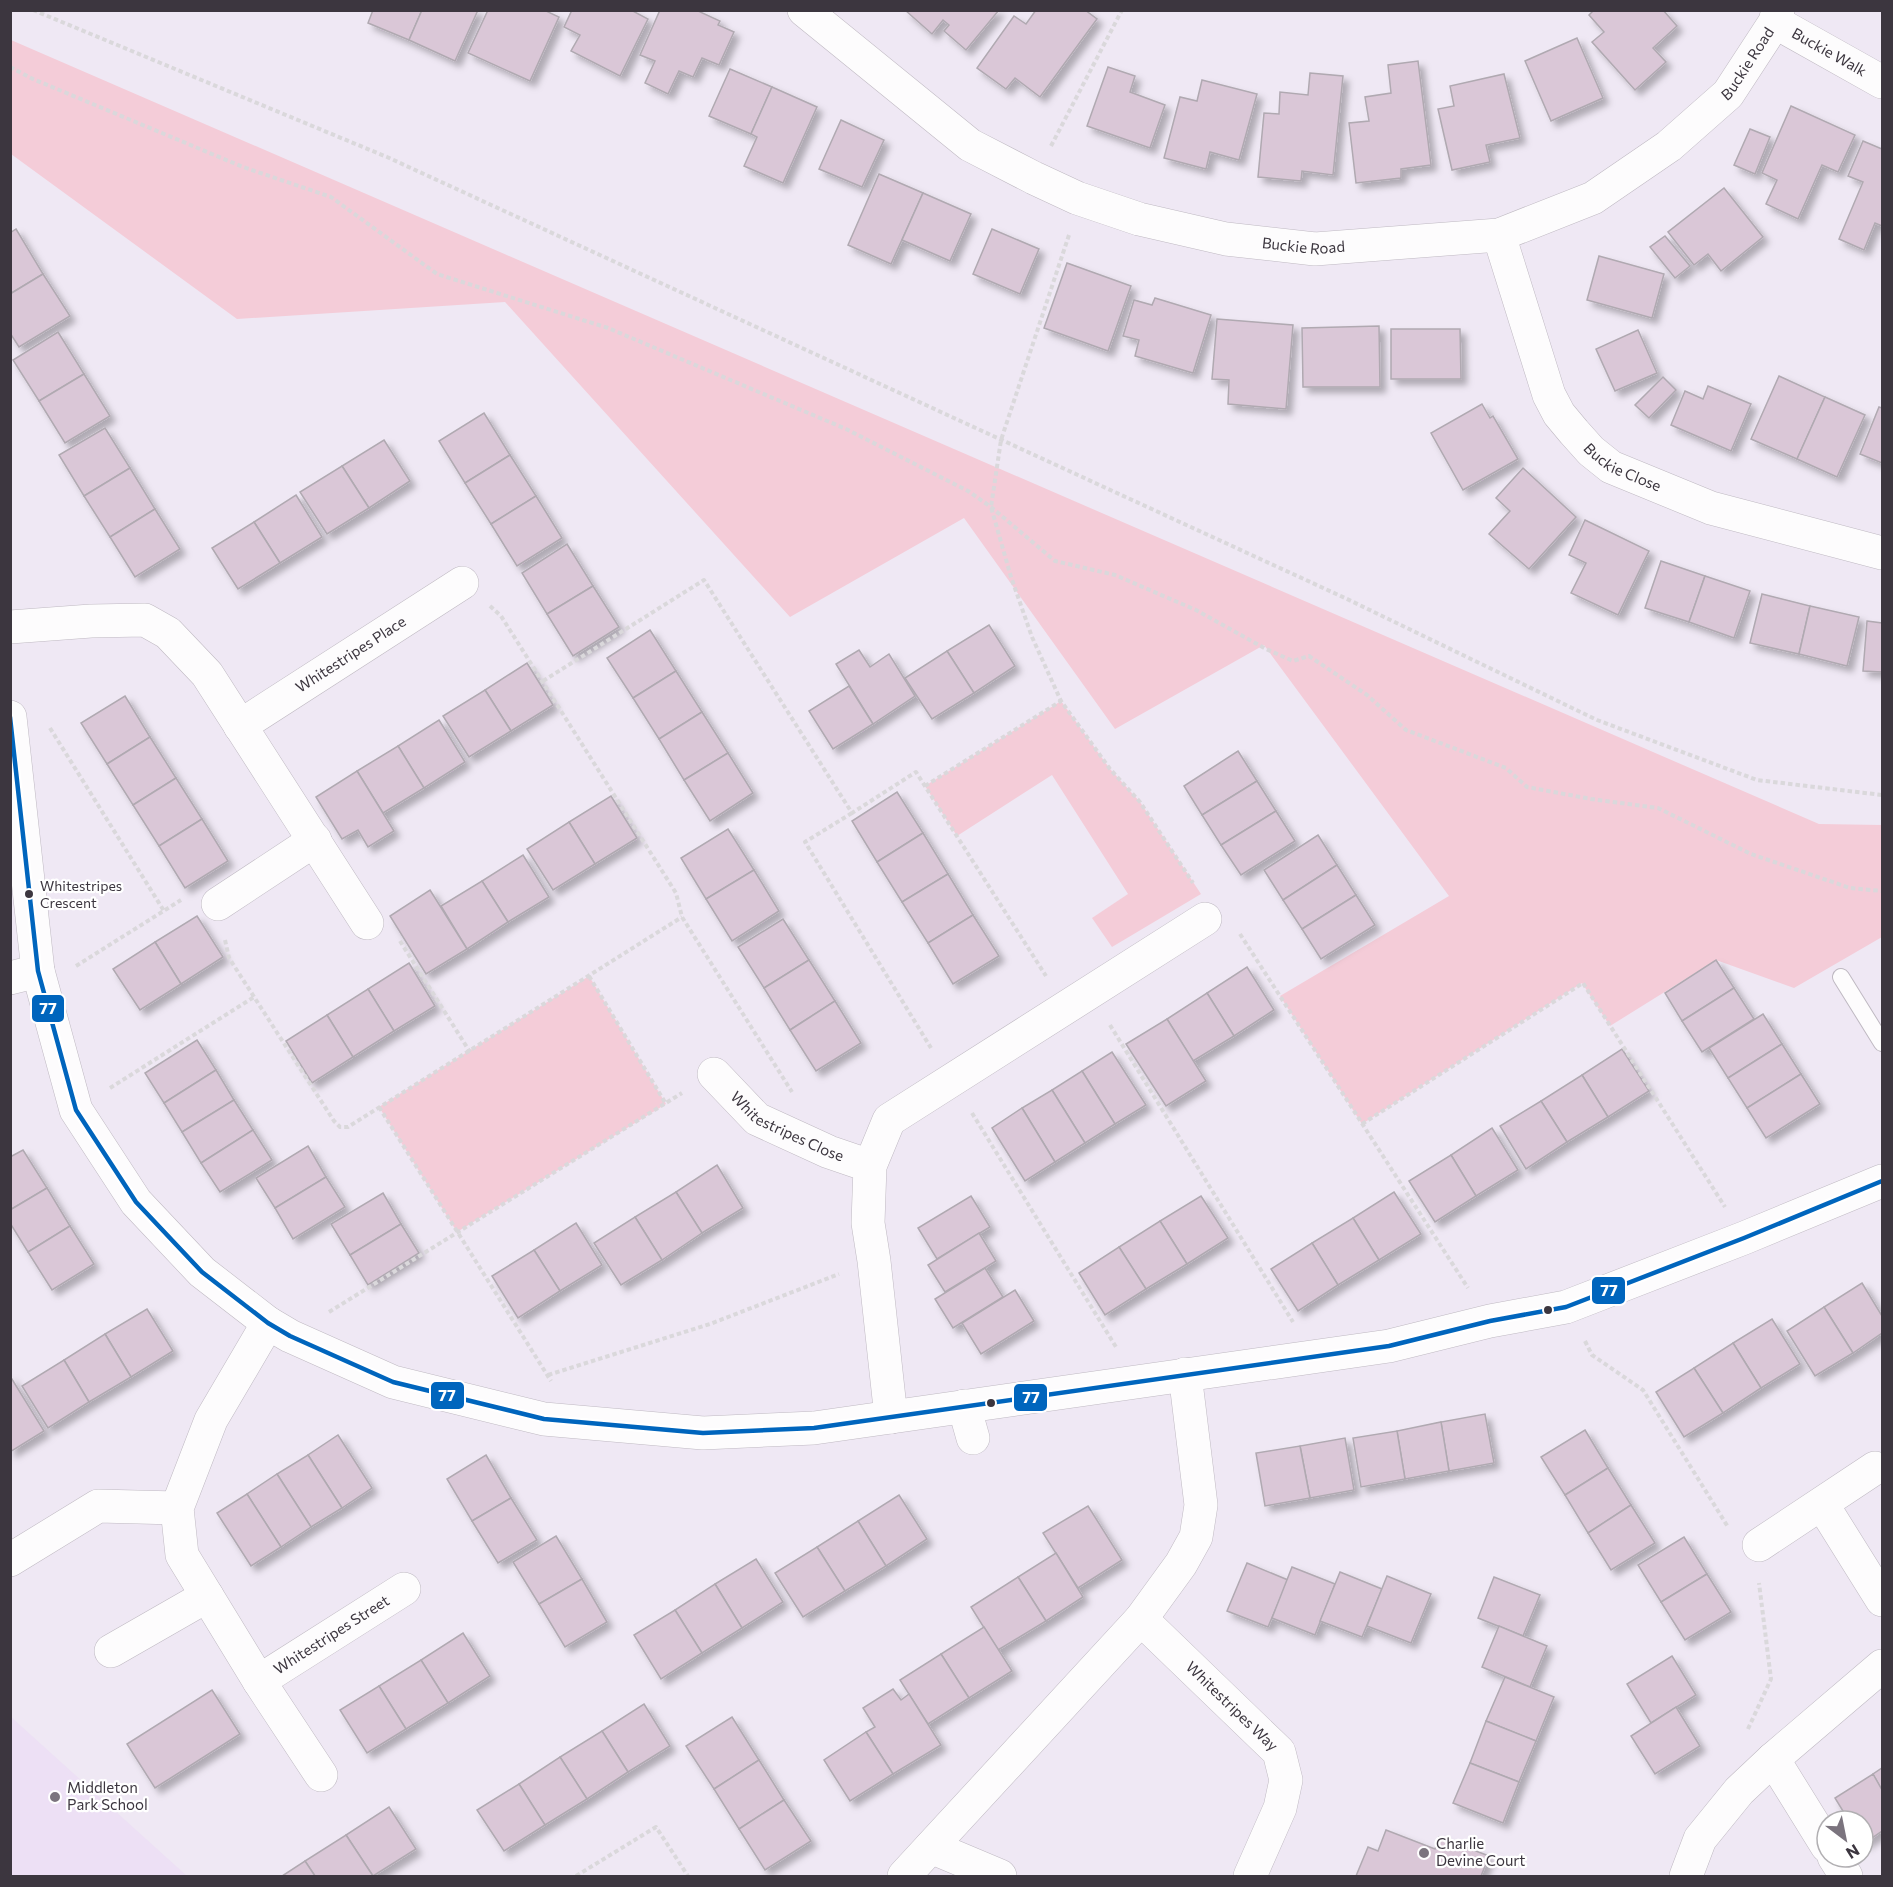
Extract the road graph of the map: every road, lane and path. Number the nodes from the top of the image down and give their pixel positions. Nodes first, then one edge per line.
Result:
1 (33, 10) edge
2 (804, 10) edge
3 (1122, 10) edge
4 (1777, 16) edge
5 (10, 67) edge
6 (1882, 82) edge
7 (1034, 178) junction
8 (1077, 198) junction
9 (1499, 235) junction
10 (1001, 440) junction
11 (991, 507) junction
12 (1882, 553) edge
13 (462, 583) joint
14 (10, 627) edge
15 (543, 681) junction
16 (1061, 701) junction
17 (10, 717) edge
18 (48, 724) dead end
19 (240, 726) junction
20 (925, 786) junction
21 (1882, 795) edge
22 (852, 813) junction
23 (315, 840) junction
24 (1882, 891) edge
25 (218, 904) junction
26 (164, 911) junction
27 (682, 917) junction
28 (1205, 919) junction
29 (368, 923) joint
30 (589, 976) junction
31 (1840, 977) dead end
32 (30, 979) edge
33 (254, 997) junction
34 (1066, 1007) junction
35 (1113, 1031) dead end
36 (1882, 1043) edge
37 (470, 1052) junction
38 (714, 1074) joint
39 (951, 1080) junction
40 (794, 1094) dead end
41 (666, 1104) junction
42 (379, 1107) junction
43 (76, 1110) junction
44 (976, 1120) dead end
45 (1362, 1124) junction
46 (870, 1166) junction
47 (1882, 1181) edge
48 (457, 1232) junction
49 (1744, 1238) junction
50 (874, 1261) junction
51 (1566, 1307) junction
52 (1490, 1322) junction
53 (279, 1329) junction
54 (1314, 1356) junction
55 (1185, 1374) junction
56 (548, 1375) junction
57 (1137, 1380) junction
58 (964, 1406) junction
59 (891, 1417) junction
60 (575, 1420) junction
61 (973, 1438) dead end
62 (1875, 1468) dead end
63 (1822, 1504) junction
64 (177, 1508) junction
65 (1750, 1552) junction
66 (10, 1560) edge
67 (404, 1589) dead end
68 (207, 1596) junction
69 (1882, 1600) edge
70 (1141, 1619) junction
71 (111, 1651) dead end
72 (1882, 1666) edge
73 (259, 1681) junction
74 (1773, 1759) junction
75 (321, 1775) dead end
76 (1739, 1791) junction
77 (1815, 1827) edge
78 (932, 1847) junction
79 (576, 1876) edge
80 (688, 1876) edge
81 (904, 1876) edge
82 (1000, 1876) edge
83 (1250, 1876) edge
84 (1686, 1876) edge

1 - 10 path
2 - 7 street, Buckie Road
3 - 7 path
4 - 6 street, Buckie Walk
4 - 9 street, Buckie Road
5 - 11 path
7 - 8 street, Buckie Road
8 - 9 street, Buckie Road
8 - 10 path
9 - 12 street, Buckie Close
10 - 11 path
10 - 21 path
11 - 16 path
11 - 24 path
13 - 15 path
13 - 19 street, Whitestripes Place
14 - 19 street
15 - 22 path
15 - 27 path
16 - 20 path
16 - 28 path
17 - 32 street
18 - 26 path
19 - 23 street
20 - 22 path
20 - 34 path
22 - 39 path
23 - 25 street
23 - 29 street
25 - 26 path
25 - 33 path
26 - 32 path
27 - 30 path
27 - 40 path
28 - 34 street
28 - 45 path
29 - 37 path
30 - 37 path
30 - 41 path
31 - 36 lane
32 - 43 street
33 - 42 path
33 - 43 path
34 - 39 street
35 - 54 path
37 - 42 path
38 - 41 path
38 - 46 street, Whitestripes Close
39 - 46 street
41 - 48 path
42 - 48 path
43 - 53 street
44 - 57 path
45 - 49 path
45 - 52 path
46 - 50 street
47 - 49 street
48 - 53 path
48 - 56 path
49 - 51 street
50 - 56 path
50 - 59 street
51 - 52 street
51 - 65 path
52 - 54 street
53 - 60 street
53 - 64 street, Whitestripes Street
54 - 55 street
55 - 57 street
55 - 70 street
56 - 60 path
57 - 58 street
58 - 59 street
58 - 61 street
59 - 60 street
62 - 63 street
63 - 65 street
63 - 69 street
64 - 66 street
64 - 68 street, Whitestripes Street
65 - 76 path
67 - 73 street, Whitestripes Street
68 - 71 street
68 - 73 street, Whitestripes Street
70 - 78 street
70 - 83 street, Whitestripes Way
72 - 74 street
73 - 75 street, Whitestripes Street
74 - 76 street
74 - 77 street
76 - 84 street
78 - 81 street
78 - 82 street
79 - 80 path

